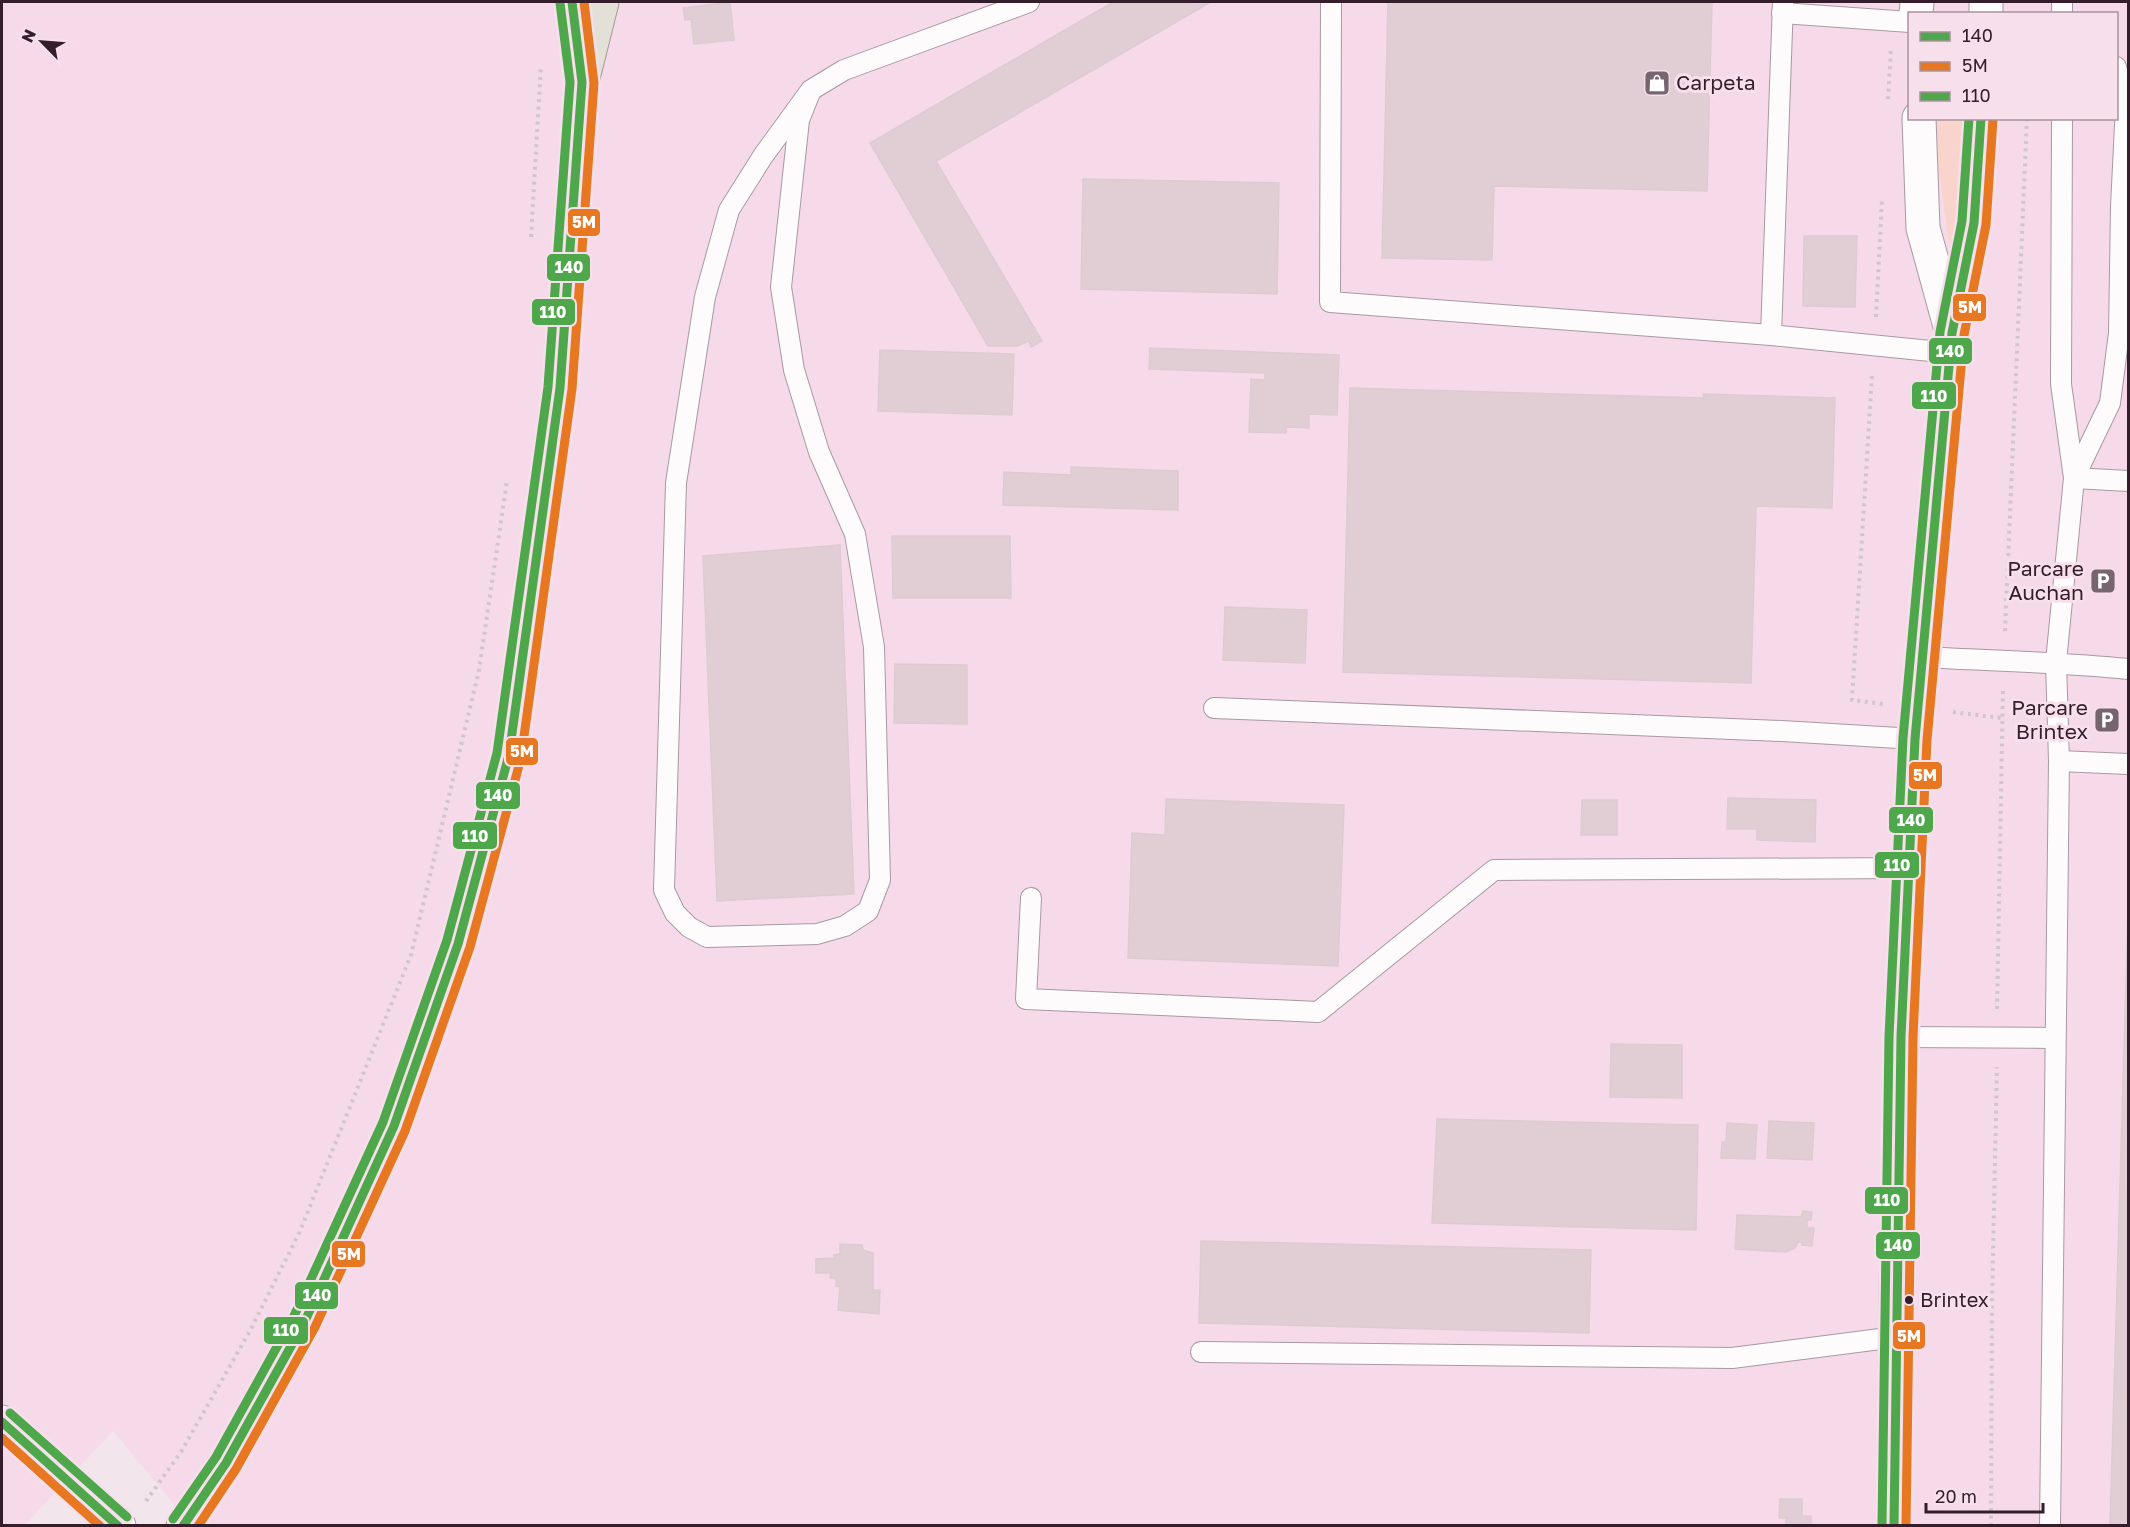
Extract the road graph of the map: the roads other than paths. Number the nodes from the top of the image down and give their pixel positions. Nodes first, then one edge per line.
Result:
1 (572, 2) edge
2 (602, 2) edge
3 (1029, 2) edge
4 (1331, 2) edge
5 (1783, 7) edge
6 (1908, 14) edge
7 (2118, 74) edge
8 (582, 82) junction
9 (811, 90) junction
10 (1919, 120) edge
11 (1981, 120) edge
12 (2062, 120) edge
13 (1771, 335) junction
14 (1952, 343) junction
15 (2074, 478) junction
16 (2128, 481) edge
17 (1923, 657) junction
18 (2056, 662) junction
19 (2128, 669) edge
20 (1214, 708) dead end
21 (1916, 723) junction
22 (2059, 761) junction
23 (2128, 764) edge
24 (1908, 868) junction
25 (1030, 897) dead end
26 (1901, 1037) junction
27 (2055, 1038) junction
28 (1896, 1337) junction
29 (1201, 1352) dead end
30 (2, 1422) edge
31 (130, 1516) edge
32 (183, 1526) edge
33 (1894, 1526) edge
34 (2050, 1526) edge

1 - 8 main road
2 - 8 main road
3 - 9 lane
4 - 13 lane
5 - 6 lane
5 - 13 lane
7 - 15 lane
8 - 32 main road
9 - 9 lane
10 - 14 street
11 - 14 street
12 - 15 lane
13 - 14 lane
14 - 17 street
15 - 16 lane
15 - 18 lane
17 - 18 lane
17 - 21 street
18 - 19 lane
18 - 22 lane
20 - 21 lane
21 - 24 street
22 - 23 lane
22 - 27 lane
24 - 25 lane
24 - 26 street
26 - 27 lane
26 - 28 street
27 - 34 lane
28 - 29 lane
28 - 33 street
30 - 31 street

